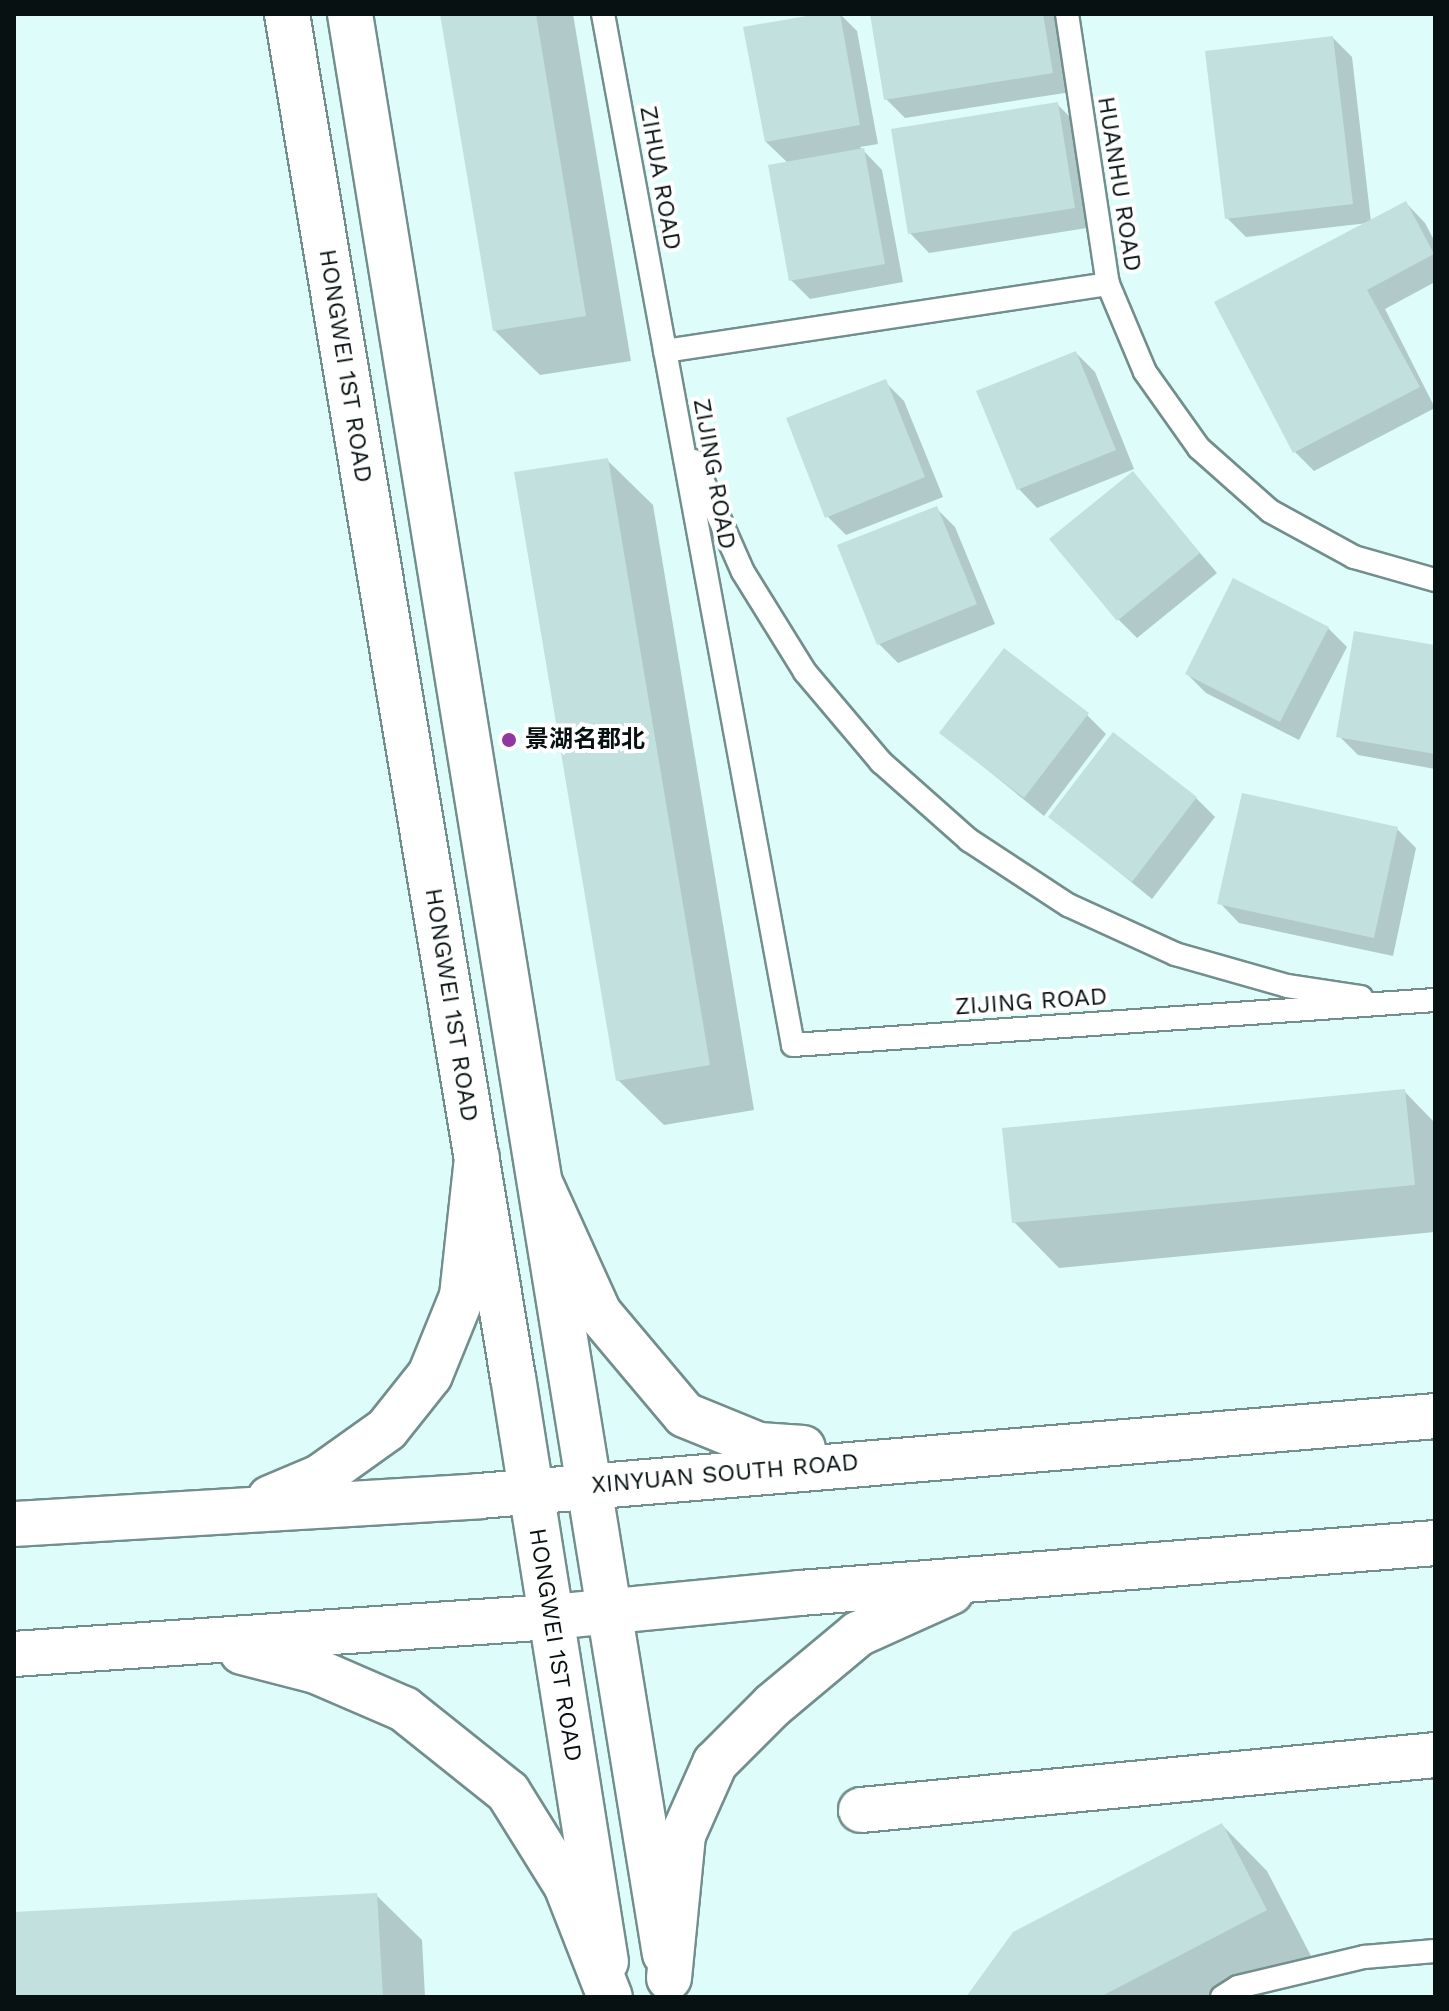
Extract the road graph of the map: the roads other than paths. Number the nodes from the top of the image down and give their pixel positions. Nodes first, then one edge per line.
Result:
1 (287, 14) edge
2 (350, 14) edge
3 (603, 14) edge
4 (1067, 14) edge
5 (1108, 284) junction
6 (665, 351) junction
7 (1435, 580) edge
8 (1435, 1000) edge
9 (1404, 1003) junction
10 (477, 1158) junction
11 (541, 1185) junction
12 (1435, 1416) edge
13 (926, 1457) junction
14 (590, 1485) junction
15 (531, 1491) junction
16 (242, 1510) junction
17 (14, 1524) edge
18 (1435, 1543) edge
19 (978, 1579) junction
20 (610, 1611) junction
21 (551, 1617) junction
22 (201, 1642) junction
23 (14, 1654) edge
24 (1435, 1755) edge
25 (861, 1810) dead end
26 (1435, 1951) edge
27 (670, 1988) edge
28 (611, 1997) edge
29 (1222, 1997) edge

1 - 10 main road, HONGWEI 1ST ROAD
2 - 11 main road
3 - 6 lane, ZIHUA ROAD
4 - 5 lane, HUANHU ROAD
5 - 6 lane
5 - 7 lane, HUANHU ROAD
6 - 9 lane, ZIJING ROAD
6 - 9 lane, ZIJING ROAD
8 - 9 lane, ZIJING ROAD
10 - 15 main road, HONGWEI 1ST ROAD
10 - 16 main road
11 - 13 main road
11 - 14 main road
12 - 13 main road, XINYUAN SOUTH ROAD
13 - 14 main road, XINYUAN SOUTH ROAD
14 - 15 main road, XINYUAN SOUTH ROAD
14 - 20 main road
15 - 16 main road, XINYUAN SOUTH ROAD
15 - 21 main road, HONGWEI 1ST ROAD
16 - 17 main road, XINYUAN SOUTH ROAD
18 - 19 main road
19 - 20 main road
19 - 27 main road
20 - 21 main road
20 - 27 main road
21 - 22 main road
21 - 28 main road, HONGWEI 1ST ROAD
22 - 23 main road
22 - 28 main road
24 - 25 main road
26 - 29 lane

